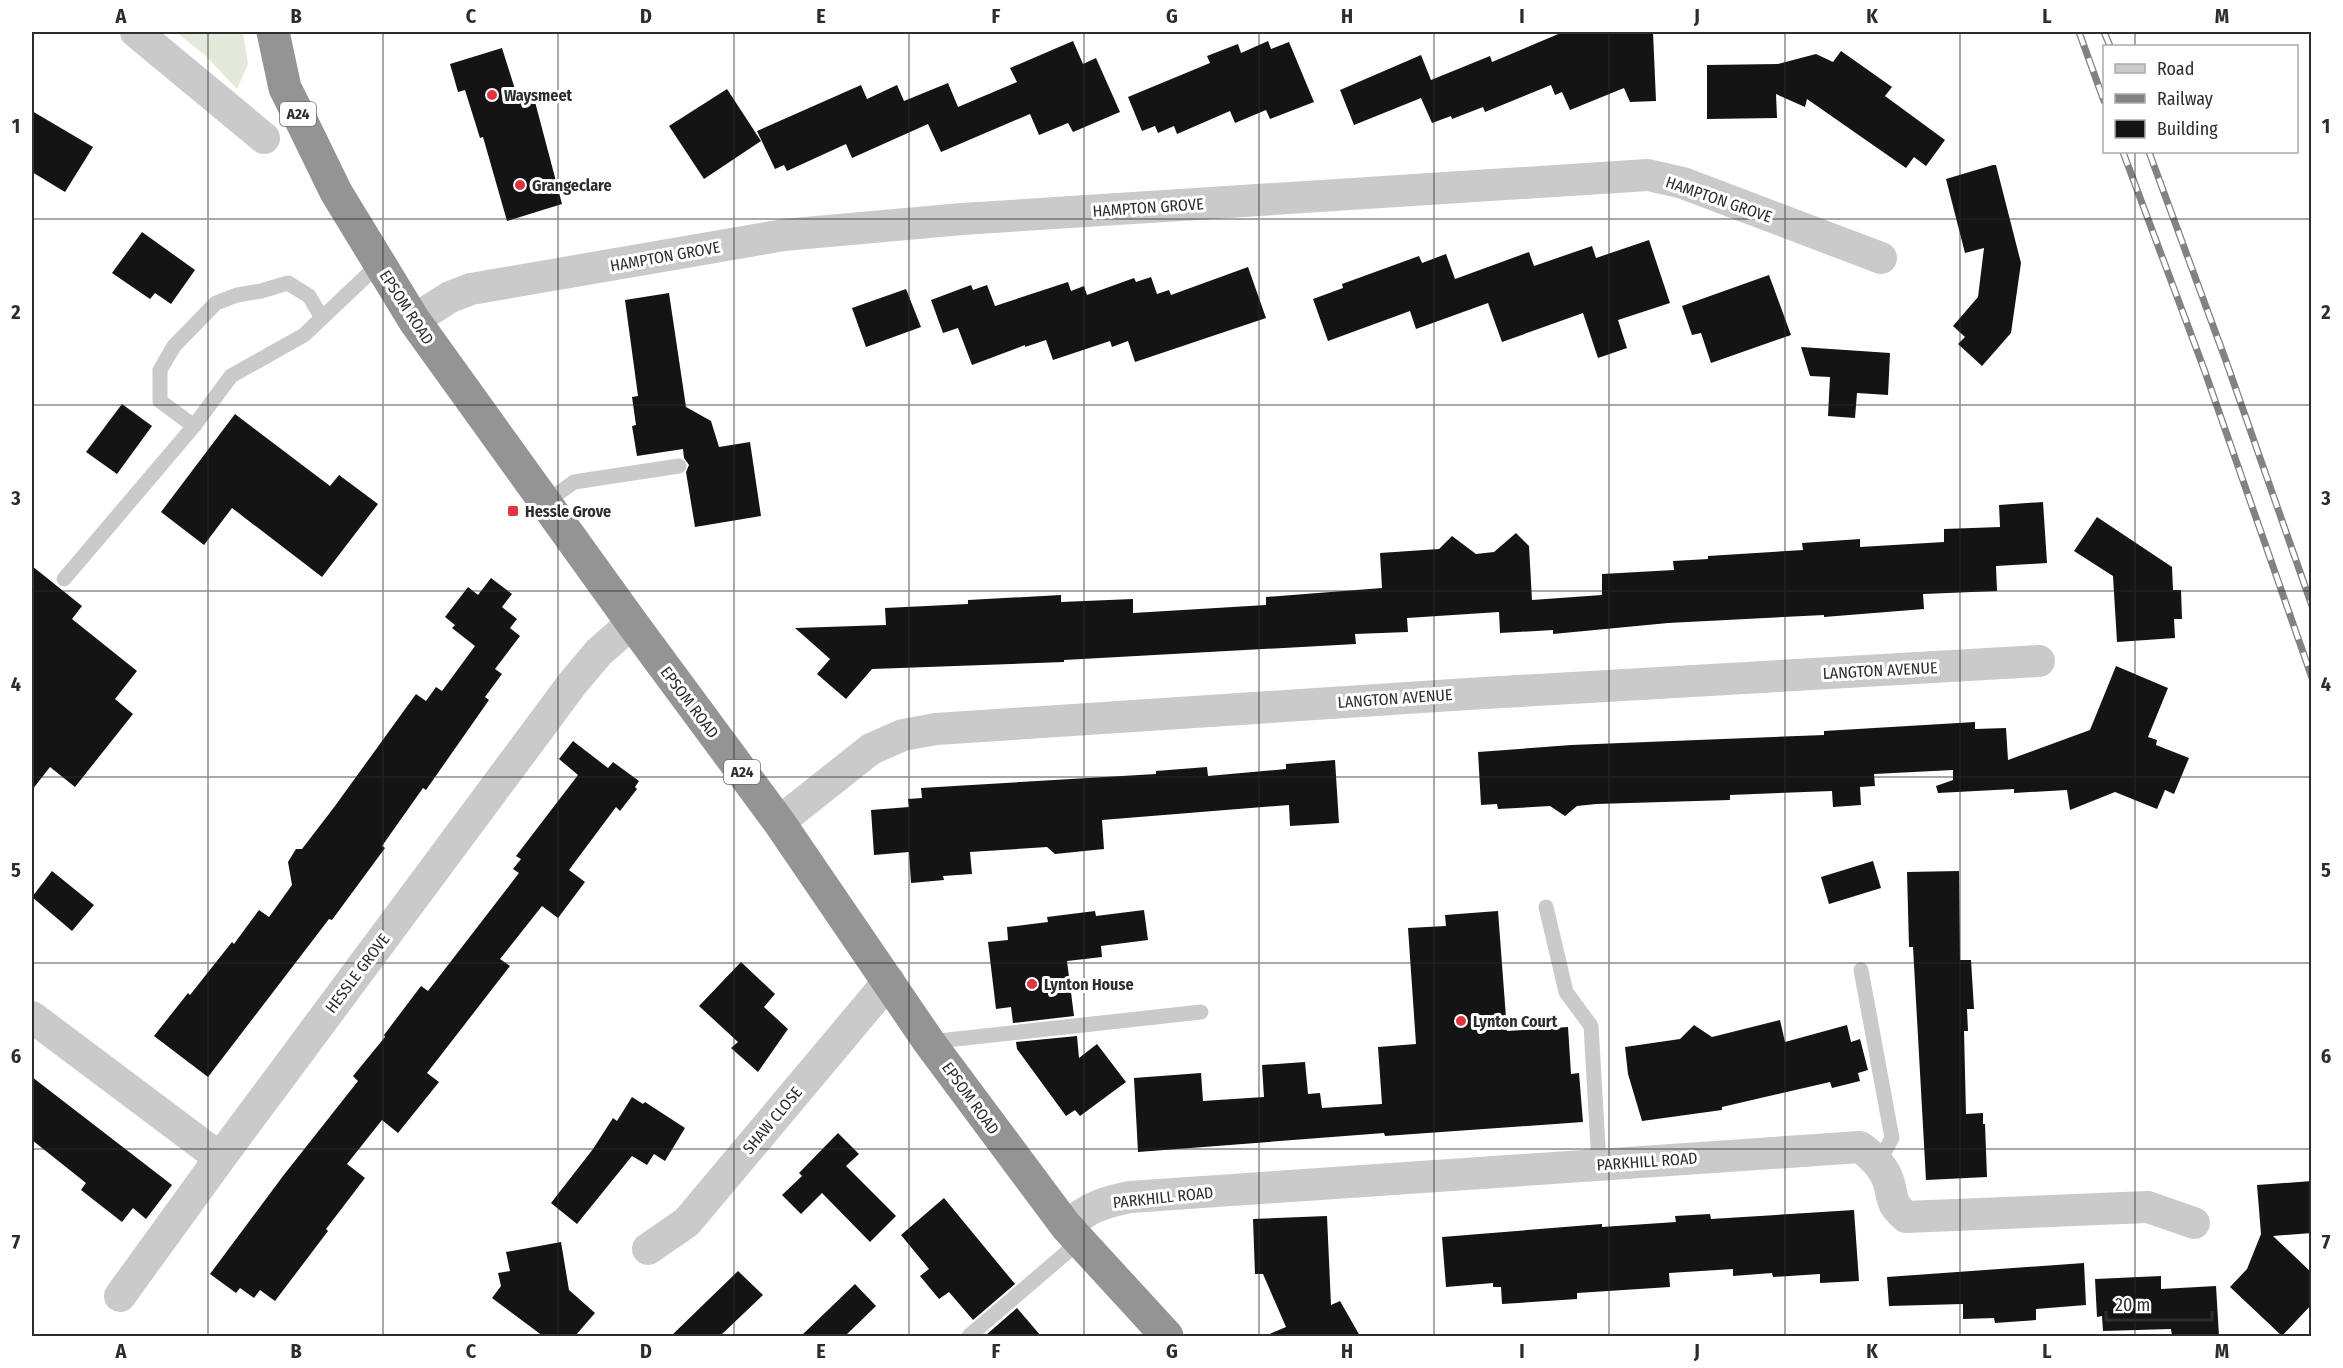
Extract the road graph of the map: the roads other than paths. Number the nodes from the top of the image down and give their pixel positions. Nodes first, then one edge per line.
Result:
1 (136, 32) edge
2 (273, 32) edge
3 (264, 138) dead end
4 (1881, 258) dead end
5 (379, 264) junction
6 (322, 318) junction
7 (414, 320) junction
8 (194, 426) junction
9 (679, 466) dead end
10 (546, 503) junction
11 (64, 579) dead end
12 (632, 622) junction
13 (2039, 661) dead end
14 (779, 822) junction
15 (1546, 907) dead end
16 (1861, 970) dead end
17 (889, 981) junction
18 (1201, 1012) dead end
19 (32, 1017) edge
20 (929, 1042) junction
21 (219, 1158) junction
22 (1599, 1164) junction
23 (1878, 1164) junction
24 (2194, 1223) dead end
25 (1073, 1234) junction
26 (648, 1249) dead end
27 (120, 1296) dead end
28 (969, 1336) edge
29 (1167, 1336) edge

1 - 3 street
2 - 5 highway, EPSOM ROAD / A24
4 - 7 street, HAMPTON GROVE
5 - 6 lane
5 - 7 highway, EPSOM ROAD / A24
6 - 8 lane
6 - 8 lane
7 - 10 highway, EPSOM ROAD / A24
8 - 11 lane
9 - 10 lane
10 - 12 highway, EPSOM ROAD / A24
12 - 14 highway, EPSOM ROAD / A24
12 - 21 street, HESSLE GROVE
13 - 14 street, LANGTON AVENUE
14 - 17 highway, EPSOM ROAD / A24
15 - 22 lane
16 - 23 lane
17 - 20 highway, EPSOM ROAD / A24
17 - 26 street, SHAW CLOSE
18 - 20 lane
19 - 21 street
20 - 25 highway, EPSOM ROAD / A24
21 - 27 street, HESSLE GROVE
22 - 23 street, PARKHILL ROAD
22 - 25 street, PARKHILL ROAD
23 - 24 street, PARKHILL ROAD
25 - 28 lane
25 - 29 highway, EPSOM ROAD / A24

